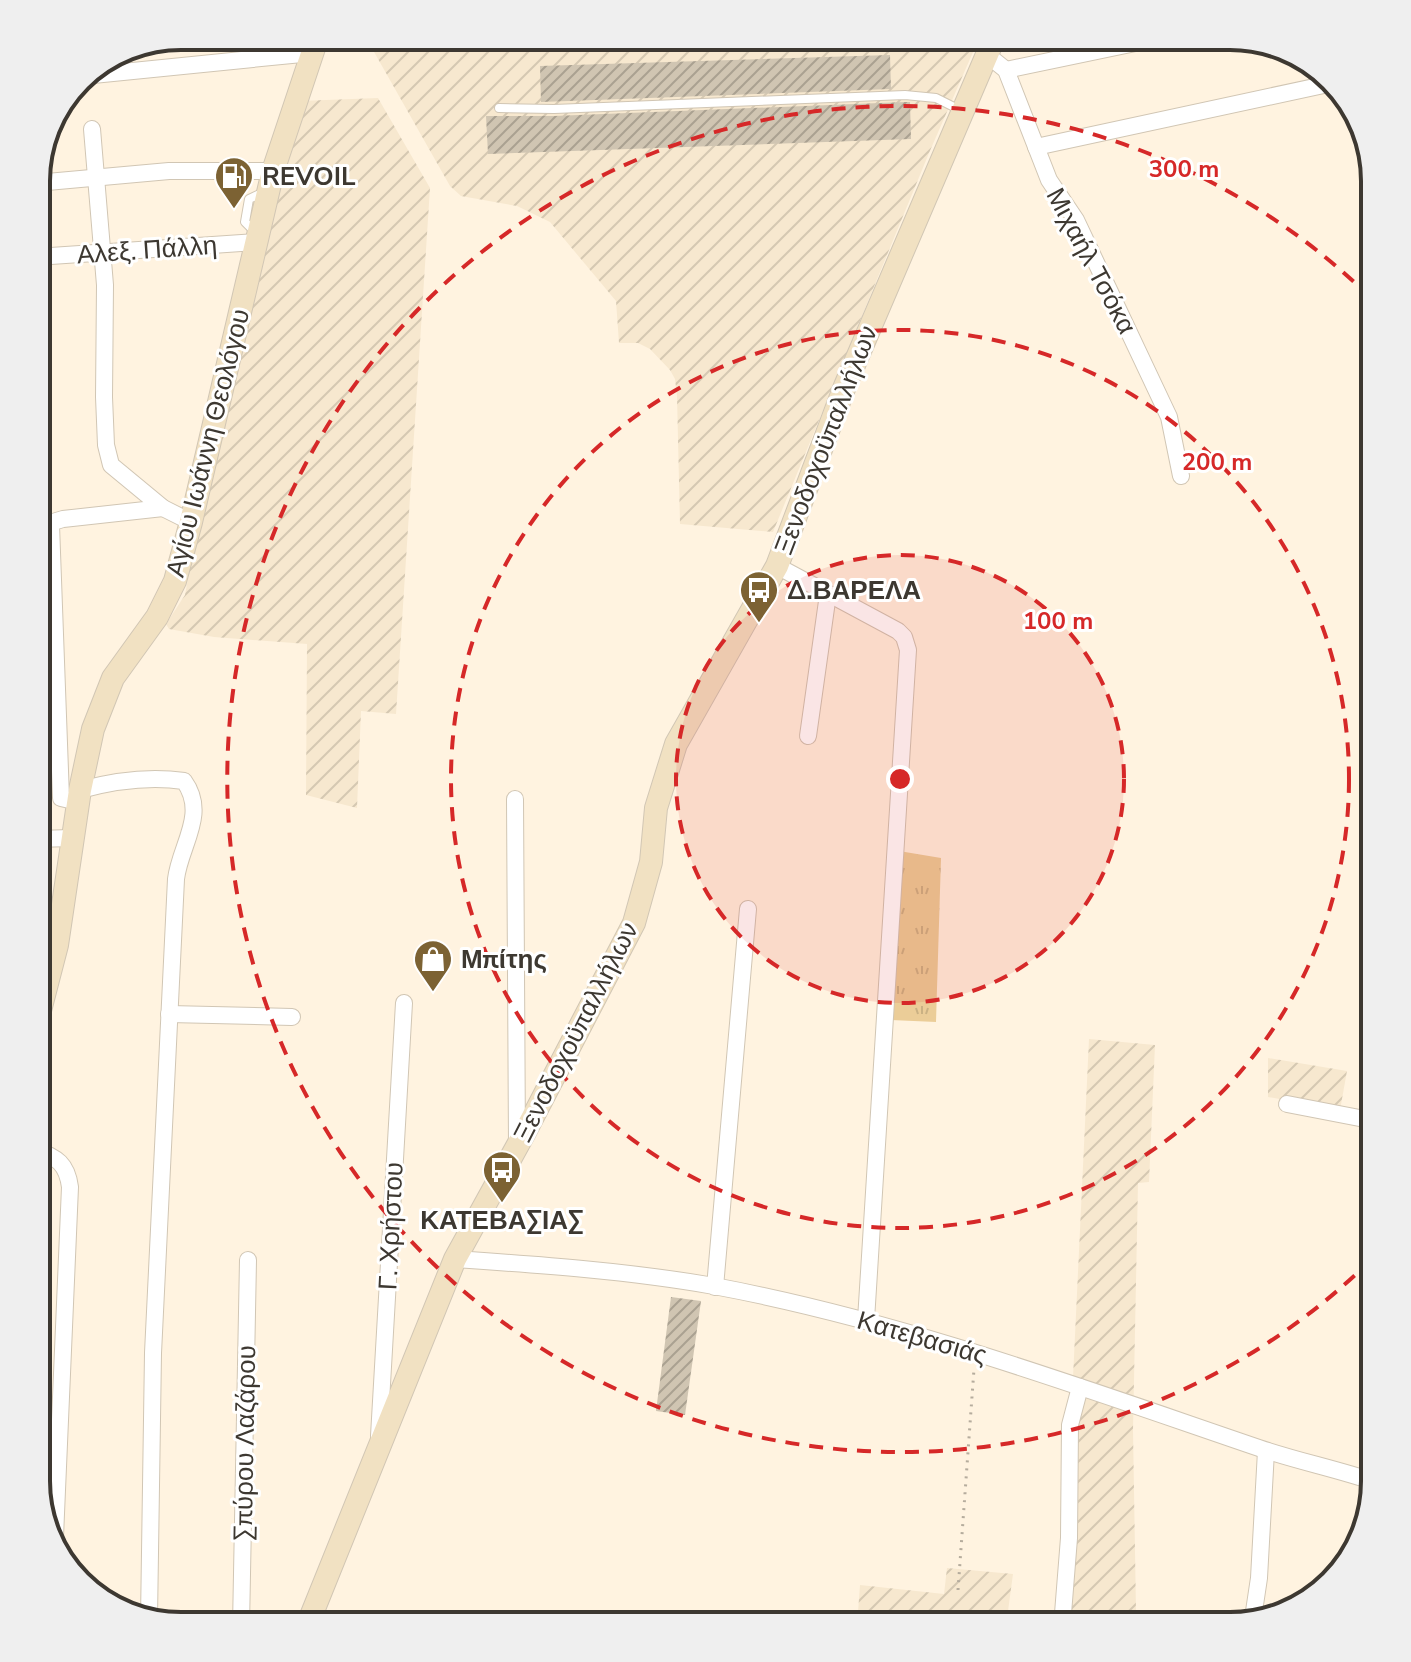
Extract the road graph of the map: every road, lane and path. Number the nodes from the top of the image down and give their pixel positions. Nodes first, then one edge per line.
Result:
1 (278, 50) edge
2 (313, 50) edge
3 (988, 50) edge
4 (993, 50) edge
5 (1102, 50) edge
6 (1006, 70) junction
7 (110, 72) edge
8 (1319, 86) edge
9 (499, 108) dead end
10 (962, 111) junction
11 (92, 129) dead end
12 (1036, 147) junction
13 (96, 177) junction
14 (271, 180) junction
15 (50, 182) edge
16 (258, 239) junction
17 (103, 253) junction
18 (50, 256) edge
19 (1181, 476) dead end
20 (163, 508) junction
21 (191, 522) junction
22 (777, 566) junction
23 (828, 594) junction
24 (808, 736) dead end
25 (79, 796) junction
26 (515, 799) dead end
27 (72, 838) junction
28 (50, 839) edge
29 (748, 909) dead end
30 (50, 972) edge
31 (404, 1003) dead end
32 (169, 1014) junction
33 (292, 1017) dead end
34 (1287, 1104) dead end
35 (1361, 1118) edge
36 (517, 1147) junction
37 (50, 1157) edge
38 (455, 1259) junction
39 (248, 1260) dead end
40 (715, 1287) junction
41 (866, 1320) junction
42 (975, 1353) junction
43 (1080, 1387) junction
44 (378, 1449) junction
45 (1266, 1451) junction
46 (1361, 1478) edge
47 (56, 1518) edge
48 (958, 1590) dead end
49 (149, 1608) edge
50 (1254, 1609) edge
51 (241, 1612) edge
52 (313, 1612) edge
53 (1063, 1612) edge

1 - 7 street
2 - 14 street, Αγίου Ιωάννη Θεολόγου
3 - 10 street, Ξενοδοχοϋπαλλήλων
4 - 6 street
5 - 6 street
6 - 12 street, Μιχαήλ Τσόκα
8 - 12 street
9 - 10 lane
10 - 22 street, Ξενοδοχοϋπαλλήλων
11 - 13 street
12 - 19 street, Μιχαήλ Τσόκα
13 - 14 street
13 - 15 street
13 - 17 street
14 - 16 street, Αγίου Ιωάννη Θεολόγου
16 - 17 street, Αλεξ. Πάλλη
16 - 21 street, Αγίου Ιωάννη Θεολόγου
17 - 18 street, Αλεξ. Πάλλη
17 - 20 street
20 - 21 street
20 - 25 street
21 - 25 street, Αγίου Ιωάννη Θεολόγου
22 - 23 street
22 - 36 street, Ξενοδοχοϋπαλλήλων
23 - 24 street
23 - 41 street
25 - 27 street, Αγίου Ιωάννη Θεολόγου
25 - 32 street
26 - 36 street
27 - 28 street
27 - 30 street, Αγίου Ιωάννη Θεολόγου
29 - 40 street
31 - 44 street, Γ. Χρήστου
32 - 33 street
32 - 49 street
34 - 35 street
36 - 38 street, Ξενοδοχοϋπαλλήλων
37 - 47 street
38 - 40 street, Κατεβασιάς
38 - 44 street, Ξενοδοχοϋπαλλήλων
39 - 51 street, Σπύρου Λαζάρου
40 - 41 street, Κατεβασιάς
41 - 42 street, Κατεβασιάς
42 - 43 street, Κατεβασιάς
42 - 48 path
43 - 45 street, Κατεβασιάς
43 - 53 street
44 - 52 street, Ξενοδοχοϋπαλλήλων
45 - 46 street, Κατεβασιάς
45 - 50 street

